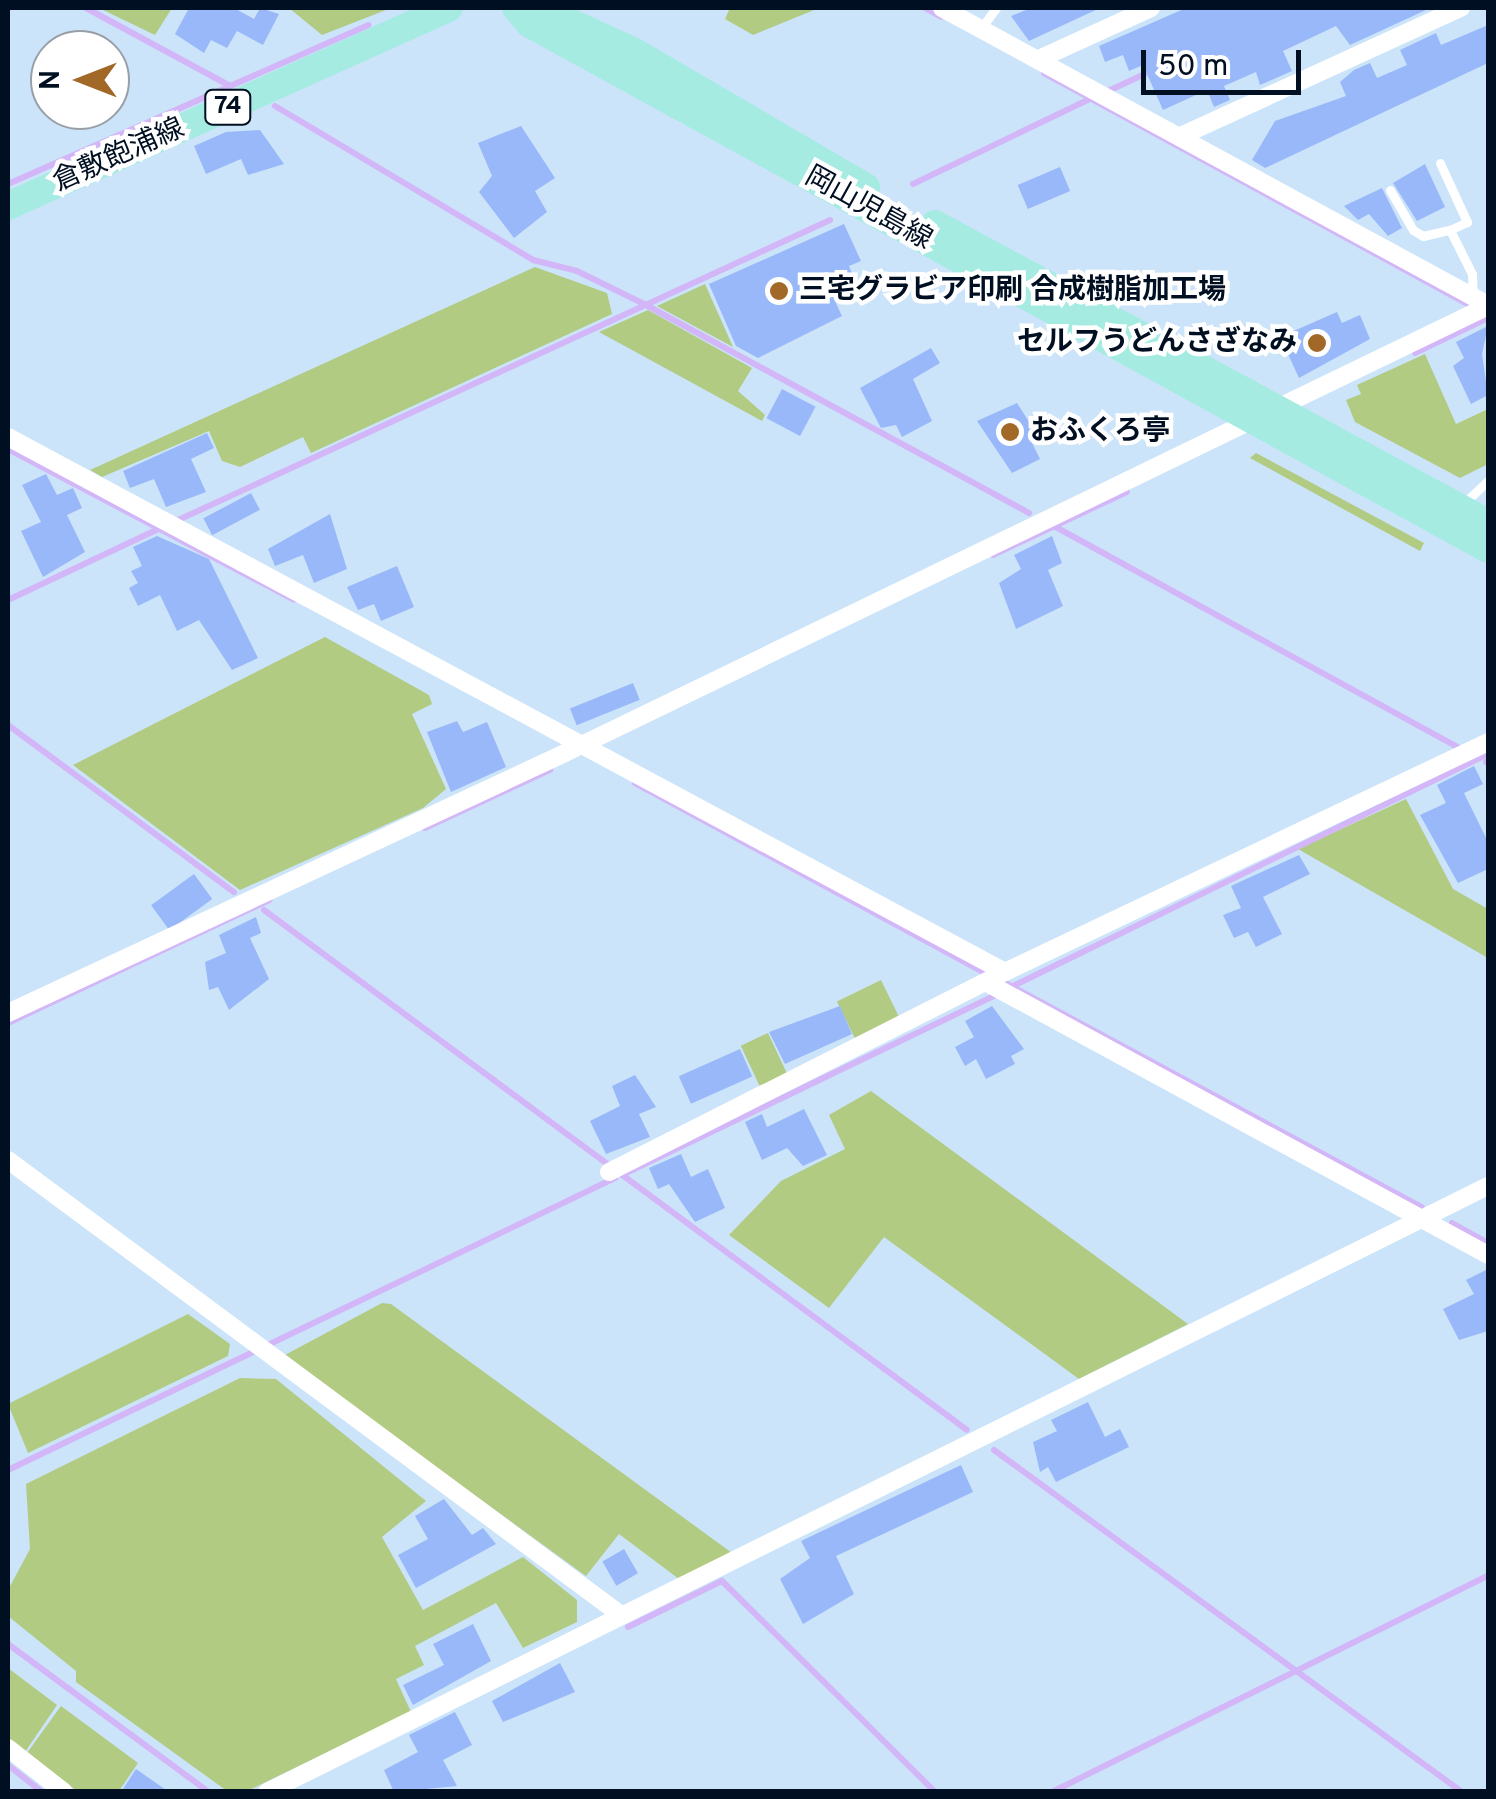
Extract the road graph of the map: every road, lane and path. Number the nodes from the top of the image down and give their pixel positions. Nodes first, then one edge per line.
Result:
1 (449, 8) edge
2 (516, 8) edge
3 (539, 8) edge
4 (942, 8) edge
5 (996, 8) edge
6 (1151, 8) edge
7 (1461, 8) edge
8 (1120, 14) edge
9 (981, 28) junction
10 (1039, 58) junction
11 (1182, 134) junction
12 (1440, 163) dead end
13 (1390, 190) dead end
14 (8, 206) edge
15 (1450, 230) junction
16 (1483, 303) edge
17 (1260, 412) junction
18 (8, 436) edge
19 (1488, 481) edge
20 (1452, 516) junction
21 (1488, 523) edge
22 (1488, 549) edge
23 (1488, 742) edge
24 (580, 747) junction
25 (1000, 983) junction
26 (8, 1012) edge
27 (8, 1160) edge
28 (614, 1170) dead end
29 (1488, 1186) edge
30 (1422, 1219) junction
31 (1488, 1255) edge
32 (621, 1615) junction
33 (8, 1748) edge
34 (64, 1792) edge
35 (267, 1792) edge

1 - 14 main road, 倉敷飽浦線 / 74
2 - 17 main road, 岡山児島線
3 - 17 main road, 岡山児島線
4 - 9 street
5 - 9 lane
6 - 8 street
7 - 11 street
8 - 10 street
9 - 10 street
10 - 11 street
11 - 16 street
12 - 15 lane
13 - 15 lane
15 - 16 lane
16 - 17 street
17 - 20 main road, 岡山児島線
17 - 24 street
18 - 24 street
19 - 20 lane
20 - 21 main road, 岡山児島線
20 - 22 main road, 岡山児島線
23 - 25 street
24 - 25 street
24 - 26 street
25 - 28 street
25 - 30 street
27 - 32 street
29 - 30 street
30 - 31 street
30 - 32 street
32 - 35 street
33 - 34 street

